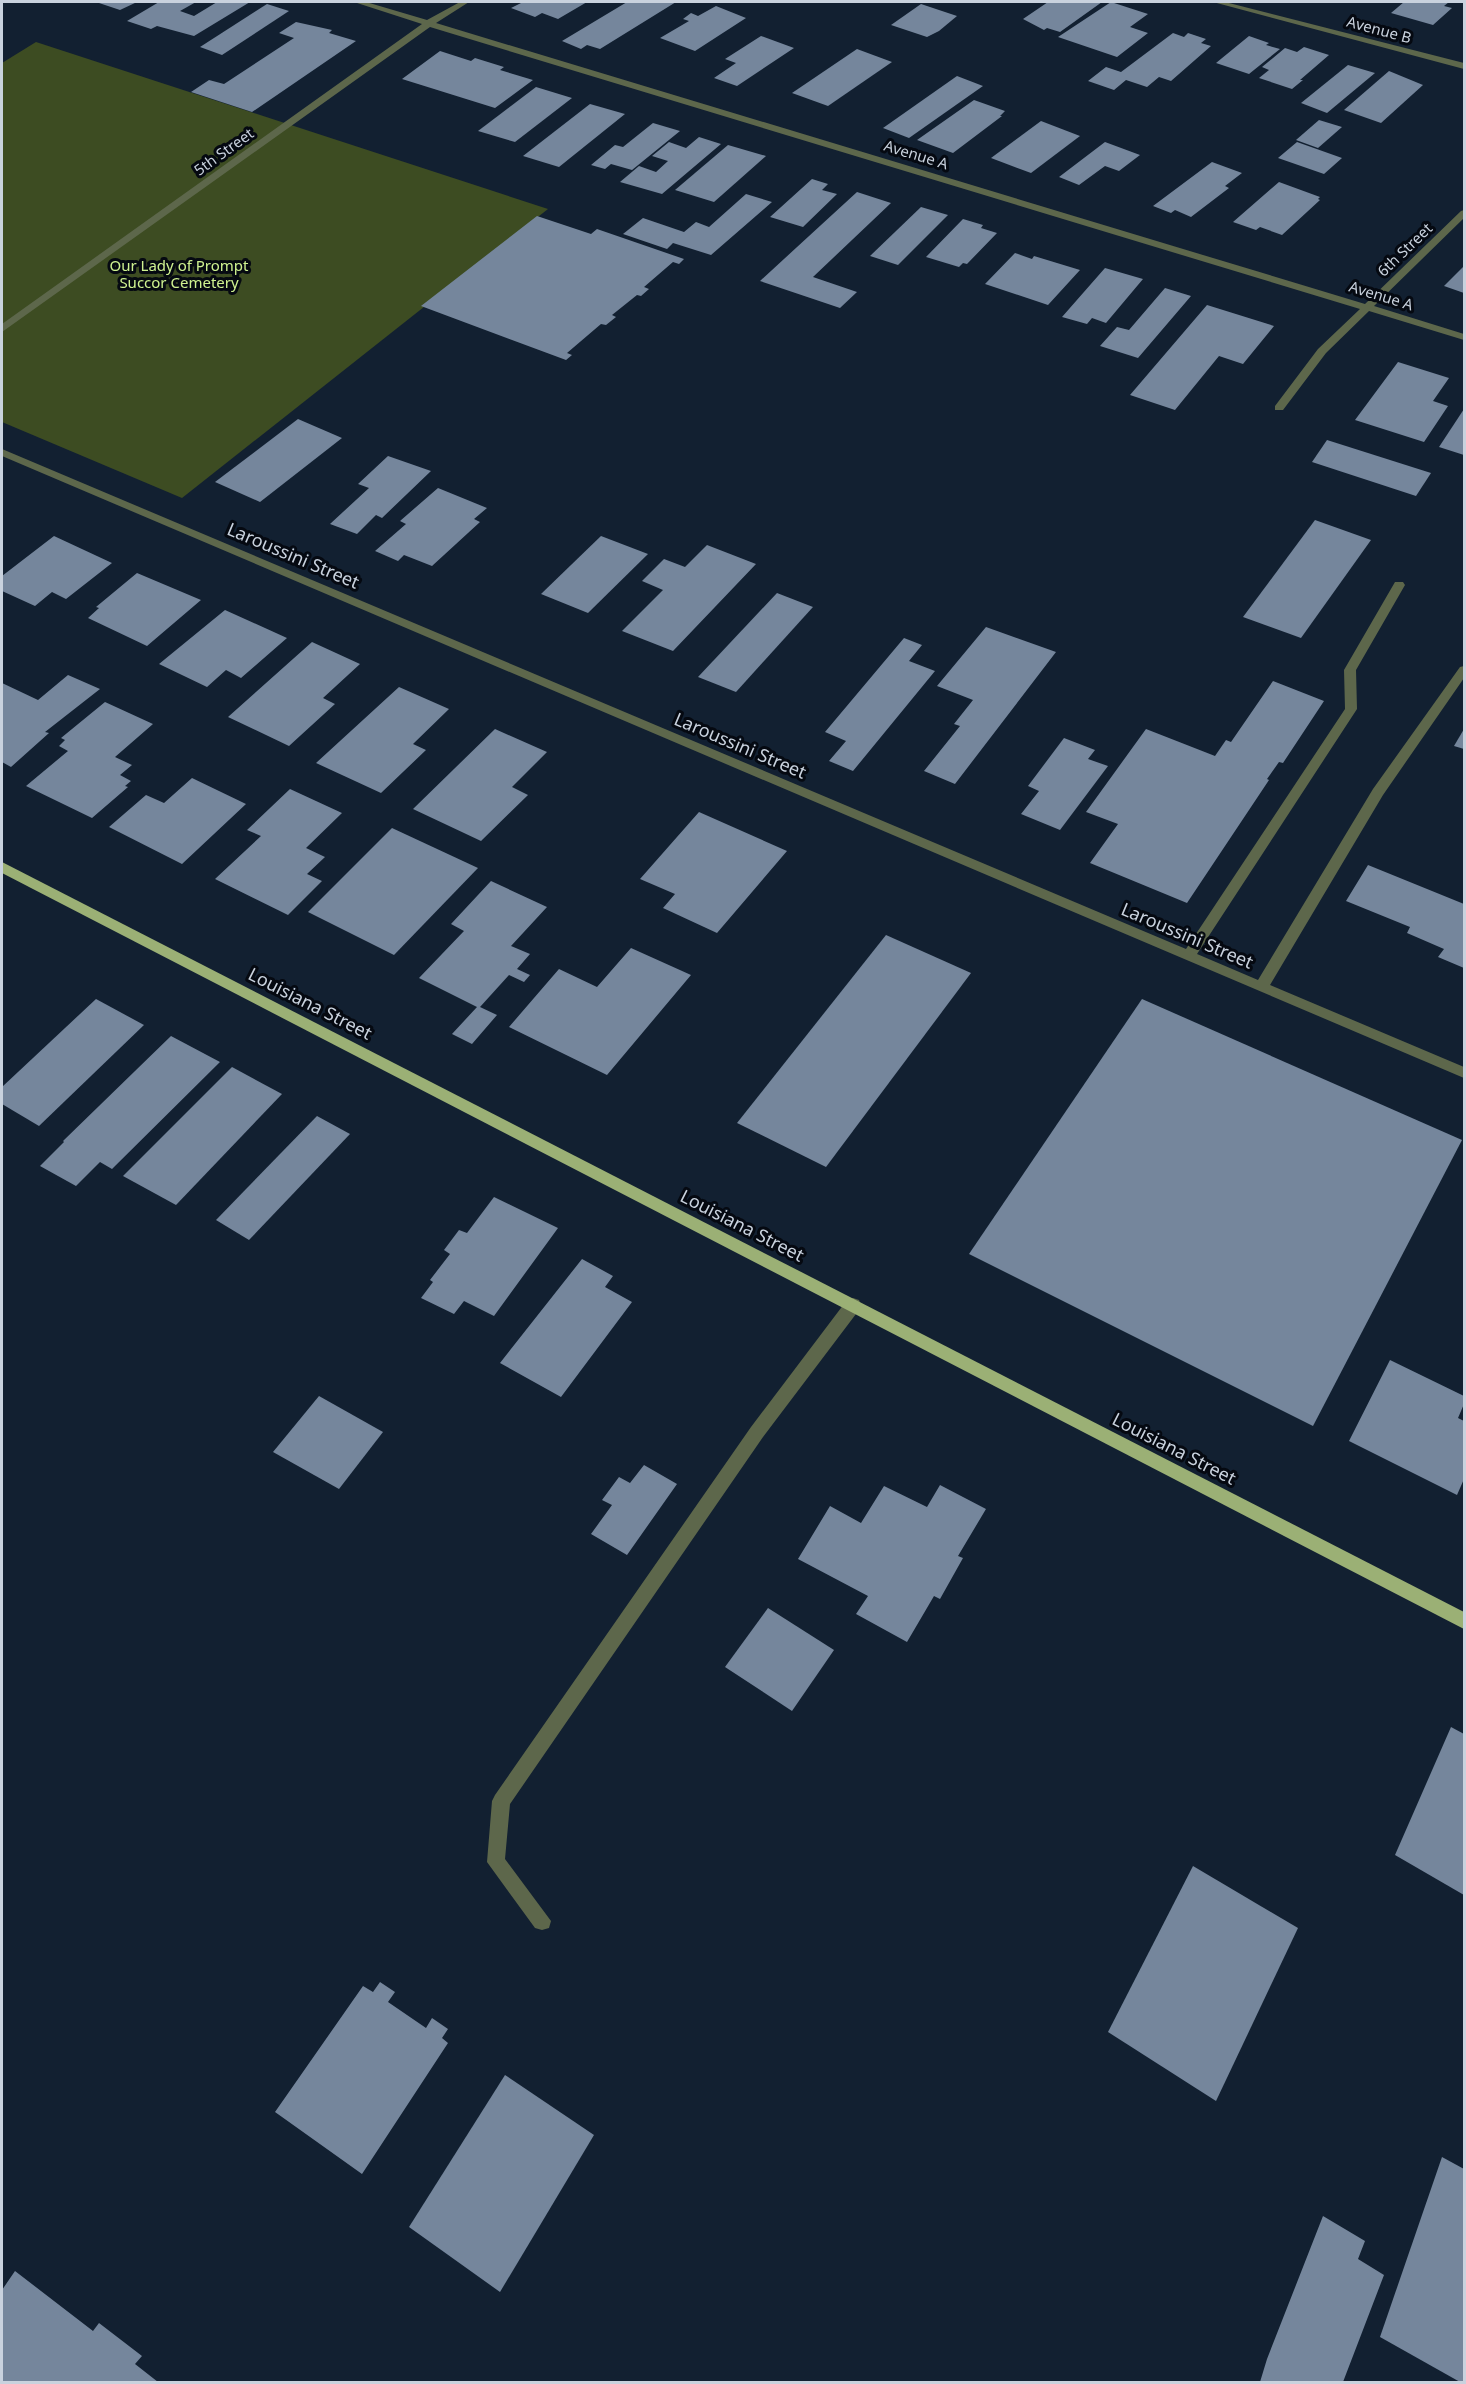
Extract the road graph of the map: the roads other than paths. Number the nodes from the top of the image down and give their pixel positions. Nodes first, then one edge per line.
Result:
1 (358, 2) edge
2 (465, 2) edge
3 (1217, 2) edge
4 (429, 23) junction
5 (1464, 66) edge
6 (1464, 213) edge
7 (1367, 308) junction
8 (2, 328) edge
9 (1464, 337) edge
10 (1279, 408) dead end
11 (2, 452) edge
12 (1399, 585) dead end
13 (1464, 670) edge
14 (2, 867) edge
15 (1188, 956) junction
16 (1261, 987) junction
17 (1464, 1073) edge
18 (853, 1305) junction
19 (1464, 1621) edge
20 (542, 1921) dead end

1 - 4 street, Avenue A
2 - 4 street, 5th Street
3 - 5 street, Avenue B
4 - 7 street, Avenue A
4 - 8 street, 5th Street
6 - 7 street, 6th Street
7 - 9 street, Avenue A
7 - 10 street, 6th Street
11 - 15 street, Laroussini Street
12 - 15 street
13 - 16 street
14 - 18 main road, Louisiana Street
15 - 16 street, Laroussini Street
16 - 17 street, Laroussini Street
18 - 19 main road, Louisiana Street
18 - 20 street

